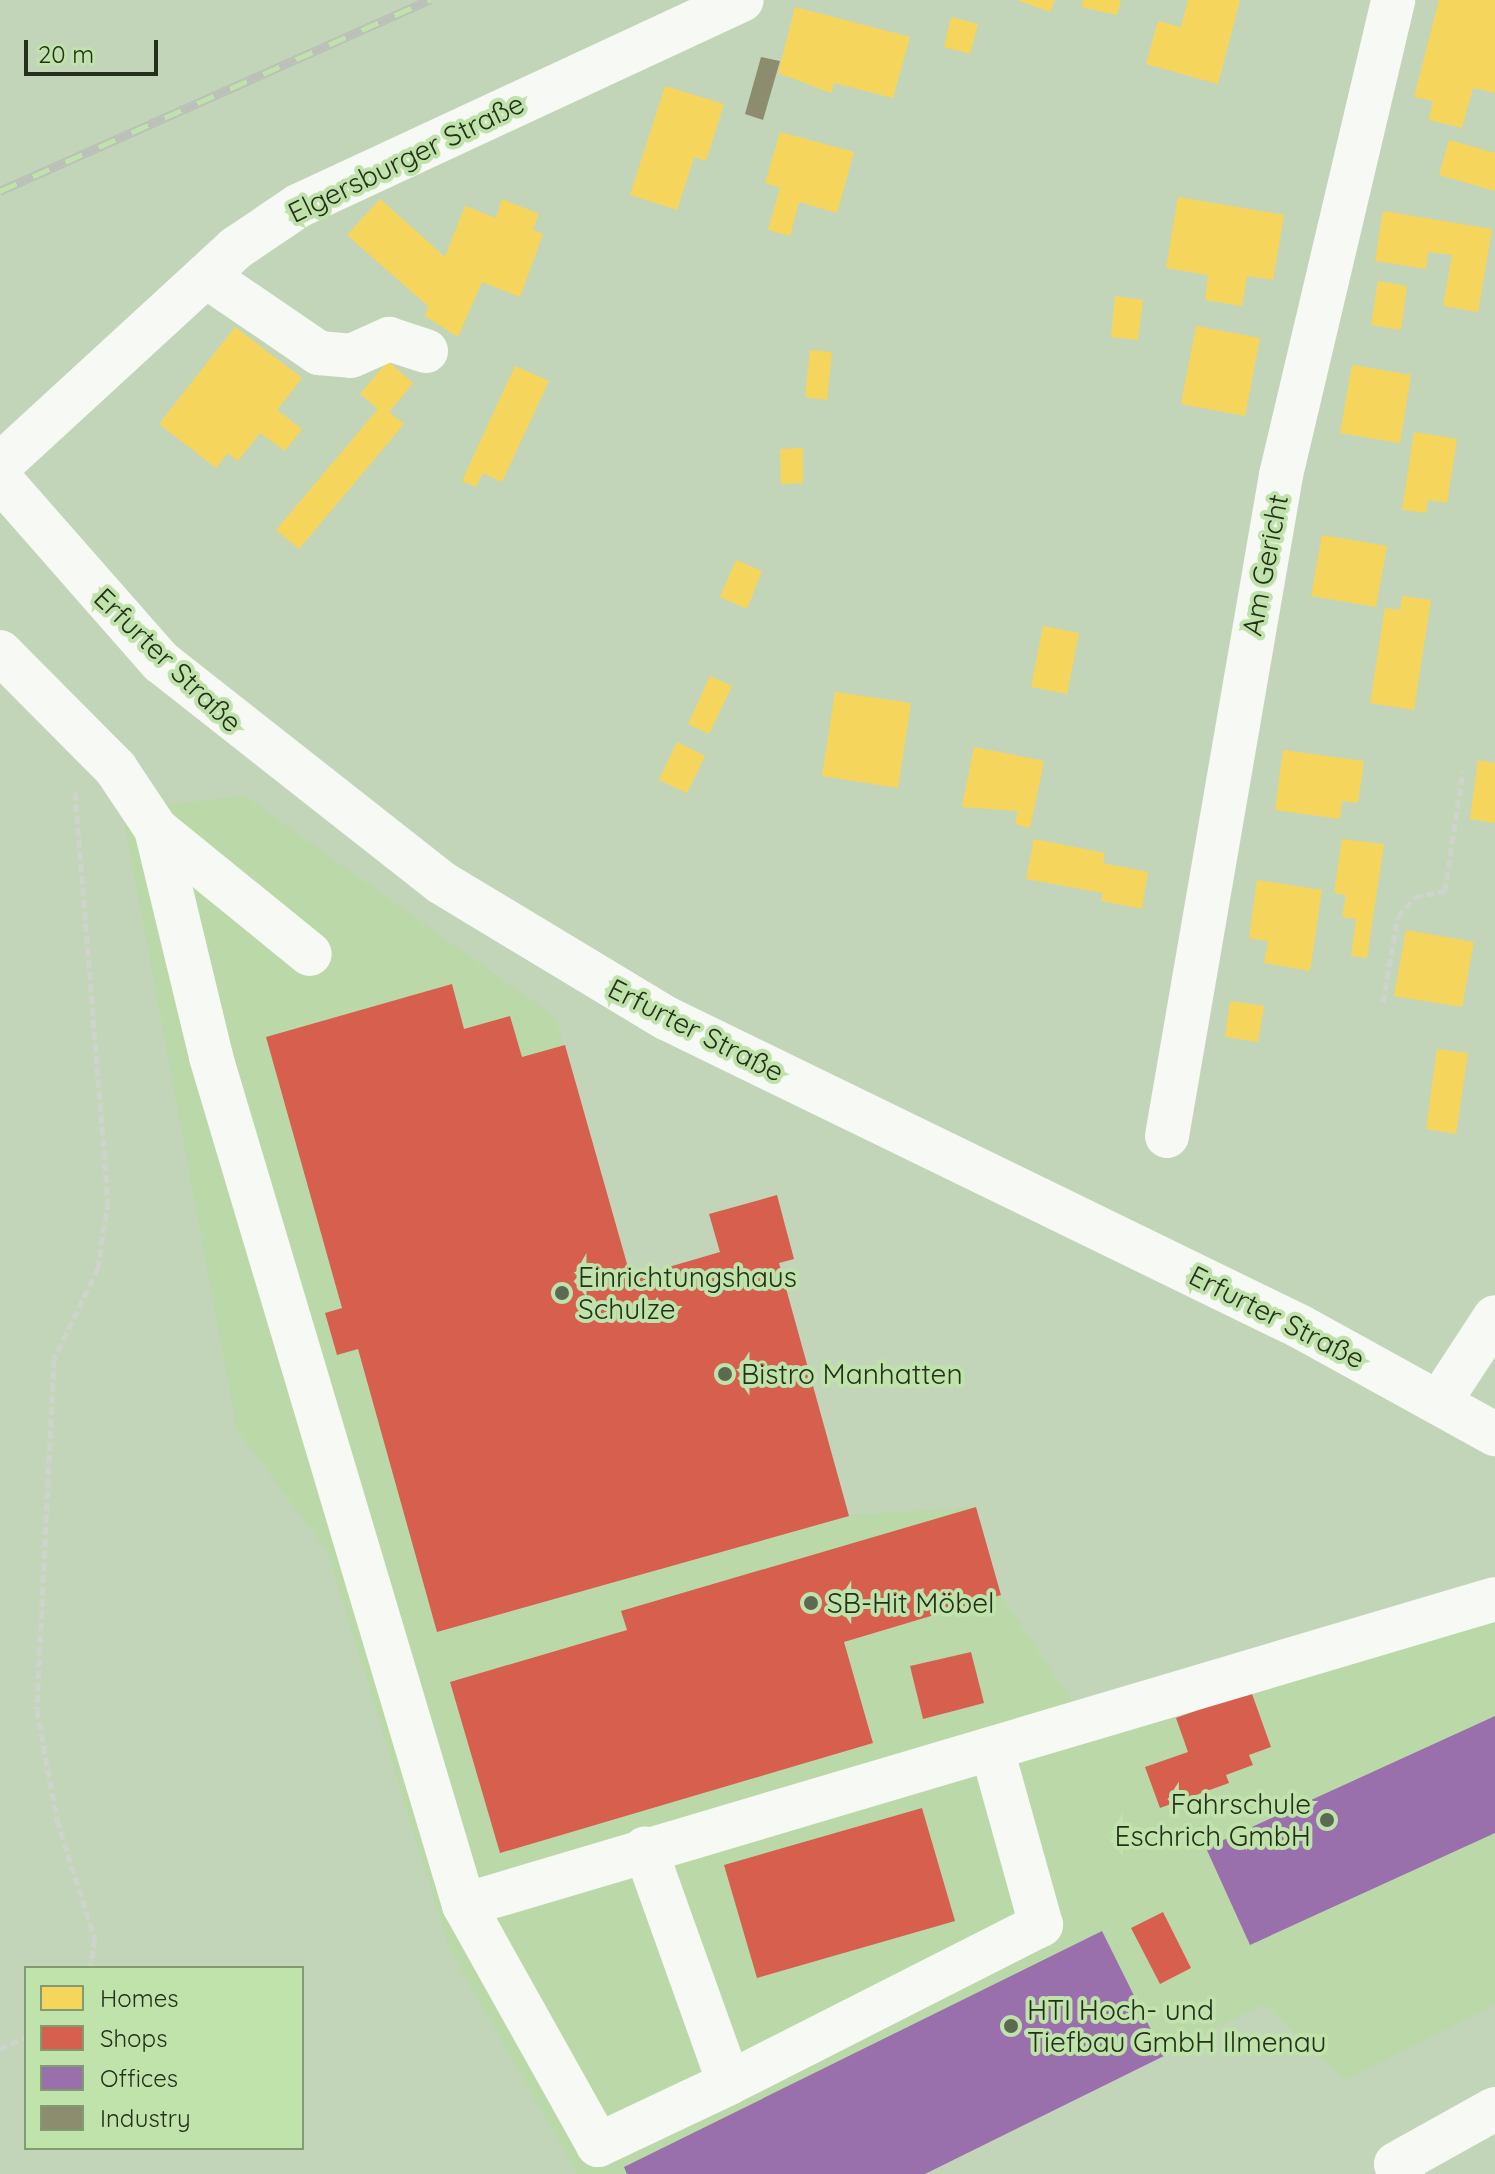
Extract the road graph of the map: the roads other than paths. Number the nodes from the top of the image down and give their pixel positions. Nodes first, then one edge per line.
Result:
1 (741, 0) edge
2 (1393, 0) edge
3 (206, 276) junction
4 (426, 351) dead end
5 (0, 465) edge
6 (0, 479) edge
7 (0, 652) edge
8 (156, 829) junction
9 (310, 954) dead end
10 (1167, 1136) dead end
11 (1495, 1317) edge
12 (1440, 1401) junction
13 (1495, 1434) edge
14 (1495, 1599) edge
15 (992, 1749) junction
16 (645, 1849) junction
17 (464, 1905) junction
18 (729, 2083) junction
19 (1495, 2109) edge
20 (1403, 2174) edge

1 - 3 street, Elgersburger Straße
2 - 10 street, Am Gericht
3 - 4 street
3 - 5 street, Elgersburger Straße
6 - 12 street, Erfurter Straße
7 - 8 street
8 - 9 street
8 - 17 street
11 - 12 street
12 - 13 street, Erfurter Straße
14 - 15 street
15 - 16 street
15 - 18 street
16 - 17 street
16 - 18 street
17 - 18 street
19 - 20 street

